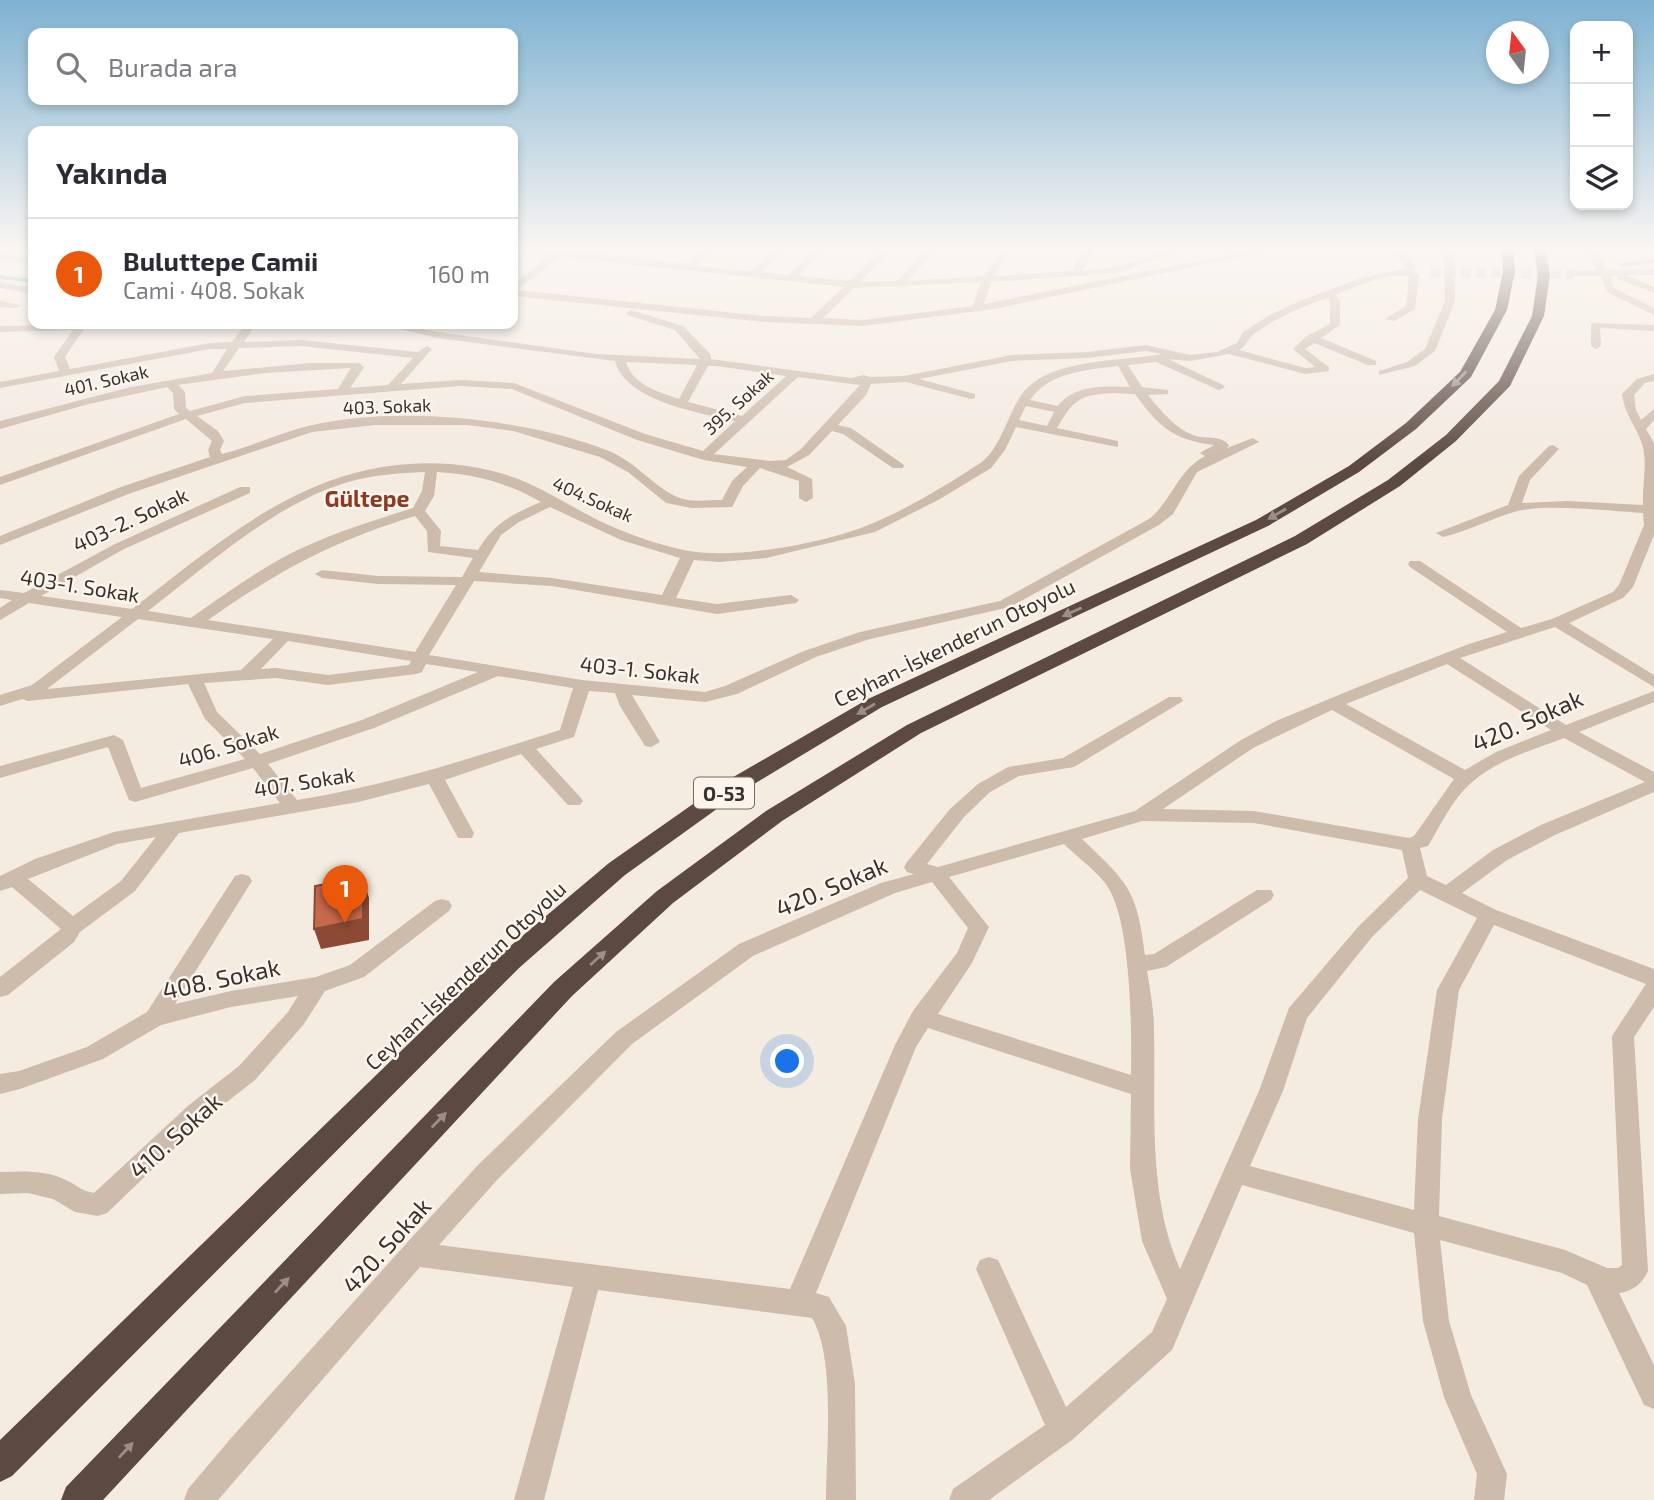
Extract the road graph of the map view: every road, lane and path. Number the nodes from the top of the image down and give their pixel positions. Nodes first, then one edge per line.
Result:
1 (651, 320) edge
2 (792, 320) edge
3 (815, 320) edge
4 (903, 320) edge
5 (1269, 320) edge
6 (1335, 320) edge
7 (1442, 320) edge
8 (1496, 320) edge
9 (1536, 320) edge
10 (813, 322) junction
11 (28, 328) edge
12 (1654, 328) edge
13 (0, 329) edge
14 (79, 329) edge
15 (248, 329) edge
16 (409, 329) edge
17 (437, 335) junction
18 (1311, 338) junction
19 (237, 344) junction
20 (1596, 346) dead end
21 (1228, 351) junction
22 (1172, 355) junction
23 (422, 356) junction
24 (620, 359) junction
25 (1157, 359) junction
26 (705, 360) junction
27 (1121, 363) junction
28 (1372, 363) dead end
29 (65, 371) junction
30 (1383, 373) dead end
31 (795, 374) junction
32 (217, 375) junction
33 (1654, 377) edge
34 (864, 378) junction
35 (904, 379) junction
36 (170, 383) junction
37 (0, 385) edge
38 (1219, 387) dead end
39 (390, 390) junction
40 (342, 392) junction
41 (1138, 392) junction
42 (1164, 392) dead end
43 (971, 396) dead end
44 (1024, 402) junction
45 (682, 403) junction
46 (1062, 410) junction
47 (1654, 413) edge
48 (188, 415) junction
49 (746, 420) junction
50 (1014, 423) junction
51 (0, 425) edge
52 (828, 427) junction
53 (1051, 429) junction
54 (1640, 429) junction
55 (1253, 442) dead end
56 (1114, 444) dead end
57 (1553, 449) dead end
58 (705, 456) junction
59 (1653, 456) edge
60 (216, 459) junction
61 (763, 465) junction
62 (898, 465) dead end
63 (431, 468) junction
64 (1192, 469) junction
65 (0, 481) edge
66 (245, 490) dead end
67 (806, 498) dead end
68 (551, 502) junction
69 (1514, 507) junction
70 (1650, 509) junction
71 (418, 511) junction
72 (1443, 533) dead end
73 (0, 541) edge
74 (482, 555) junction
75 (689, 555) junction
76 (1415, 564) dead end
77 (322, 574) dead end
78 (468, 578) junction
79 (0, 594) edge
80 (26, 598) junction
81 (791, 600) dead end
82 (666, 602) junction
83 (134, 614) junction
84 (0, 615) edge
85 (1557, 622) junction
86 (194, 623) junction
87 (1518, 633) junction
88 (285, 636) junction
89 (420, 657) junction
90 (1449, 658) junction
91 (500, 670) junction
92 (246, 674) junction
93 (195, 680) junction
94 (1654, 682) edge
95 (582, 685) junction
96 (622, 690) junction
97 (1654, 696) edge
98 (7, 699) edge
99 (1175, 701) dead end
100 (1332, 703) junction
101 (1564, 731) junction
102 (651, 742) dead end
103 (525, 748) junction
104 (255, 762) junction
105 (0, 772) edge
106 (434, 777) junction
107 (1465, 778) junction
108 (1654, 779) edge
109 (1654, 785) edge
110 (574, 801) dead end
111 (292, 806) junction
112 (1142, 815) junction
113 (173, 828) junction
114 (464, 833) dead end
115 (1068, 835) junction
116 (1410, 845) junction
117 (935, 873) junction
118 (1418, 880) junction
119 (7, 881) edge
120 (242, 881) dead end
121 (1448, 894) junction
122 (1264, 895) dead end
123 (442, 906) dead end
124 (1489, 915) junction
125 (73, 927) junction
126 (1137, 964) junction
127 (1654, 978) edge
128 (3, 983) edge
129 (317, 985) junction
130 (1654, 989) edge
131 (921, 1017) junction
132 (155, 1018) junction
133 (0, 1084) edge
134 (1142, 1088) junction
135 (1236, 1173) junction
136 (0, 1183) edge
137 (1426, 1225) junction
138 (413, 1254) junction
139 (989, 1269) dead end
140 (1596, 1275) junction
141 (588, 1279) junction
142 (1180, 1299) junction
143 (798, 1303) junction
144 (1654, 1395) edge
145 (1062, 1430) junction
146 (0, 1464) edge
147 (79, 1500) edge
148 (199, 1500) edge
149 (529, 1500) edge
150 (841, 1500) edge
151 (964, 1500) edge
152 (1489, 1500) edge

1 - 26 street
2 - 10 street
3 - 10 street
4 - 10 street
5 - 21 street
6 - 18 street
7 - 30 street
8 -> 146 highway, Ceyhan-İskenderun Otoyolu / O-53
147 -> 9 highway, O-53
11 - 13 street
12 - 20 street
14 - 29 street
15 - 19 street
16 - 17 street
17 - 23 street
17 - 24 street
18 - 21 street
18 - 28 street
19 - 23 street
19 - 29 street
19 - 32 street
21 - 22 street
22 - 25 street, 404.Sokak
22 - 35 street
23 - 39 street
24 - 26 street
24 - 45 street
25 - 27 street, 404.Sokak
25 - 38 street
26 - 31 street
26 - 45 street
27 - 41 street
27 - 44 street, 404.Sokak
29 - 37 street
31 - 34 street
31 - 49 street, 395. Sokak
32 - 36 street, 401. Sokak
32 - 40 street, 401. Sokak
33 - 54 street
34 - 35 street
34 - 52 street
35 - 43 street
36 - 48 street
36 - 51 street, 401. Sokak
39 - 40 street
39 - 58 street
40 - 48 street
41 - 42 street
41 - 46 street
41 - 64 street
44 - 46 street
44 - 50 street, 404.Sokak
45 - 49 street
46 - 53 street
47 - 54 street
48 - 60 street
48 - 65 street
49 - 58 street, 395. Sokak
50 - 53 street
50 - 75 street, 404.Sokak
52 - 61 street
52 - 62 street
53 - 56 street
54 - 59 street
55 - 64 street
57 - 69 street
58 - 61 street
59 - 70 street
60 - 61 street, 403. Sokak
60 - 73 street, 403. Sokak
61 - 67 street
63 - 68 street, 404.Sokak
63 - 71 street
63 - 83 street, 404.Sokak
64 - 96 street, 403-1. Sokak
66 - 80 street, 403-2. Sokak
68 - 74 street
68 - 75 street, 404.Sokak
69 - 70 street
69 - 72 street
70 - 85 street
71 - 74 street
71 - 86 street
74 - 78 street
75 - 82 street
76 - 87 street
77 - 78 street
78 - 82 street
78 - 89 street
79 - 80 street, 403-1. Sokak
80 - 83 street, 403-1. Sokak
80 - 84 street, 403-2. Sokak
81 - 82 street
83 - 86 street, 403-1. Sokak
83 - 98 street, 404.Sokak
85 - 87 street
85 - 94 street
86 - 88 street, 403-1. Sokak
87 - 90 street
88 - 89 street, 403-1. Sokak
88 - 92 street
89 - 91 street, 403-1. Sokak
89 - 92 street
90 - 100 street
90 - 101 street
91 - 95 street, 403-1. Sokak
91 - 104 street, 406. Sokak
92 - 93 street
93 - 98 street
93 - 104 street
95 - 96 street, 403-1. Sokak
95 - 103 street, 407. Sokak
96 - 102 street
97 - 101 street, 420. Sokak
99 - 117 street
100 - 107 street
100 - 112 street
101 - 107 street, 420. Sokak
101 - 108 street
103 - 106 street, 407. Sokak
103 - 110 street
104 - 105 street, 406. Sokak
104 - 111 street
106 - 111 street, 407. Sokak
106 - 114 street
107 - 116 street, 420. Sokak
109 - 121 street
111 - 113 street, 407. Sokak
112 - 115 street, 420. Sokak
112 - 116 street, 420. Sokak
113 - 119 street, 407. Sokak
113 - 125 street
115 - 117 street, 420. Sokak
115 - 126 street
116 - 118 street
117 - 131 street
117 - 138 street, 420. Sokak
118 - 121 street
118 - 135 street
119 - 125 street
120 - 132 street
121 - 124 street
122 - 126 street
123 - 129 street, 408. Sokak
124 - 127 street
124 - 137 street
125 - 128 street
126 - 134 street
129 - 132 street, 408. Sokak
129 - 136 street, 410. Sokak
130 - 140 street
131 - 134 street
131 - 143 street
132 - 133 street, 408. Sokak
134 - 142 street
135 - 137 street
135 - 142 street
137 - 140 street
137 - 152 street
138 - 141 street
138 - 148 street, 420. Sokak
139 - 145 street
140 - 144 street
141 - 143 street
141 - 149 street
142 - 145 street
143 - 150 street
145 - 151 street

